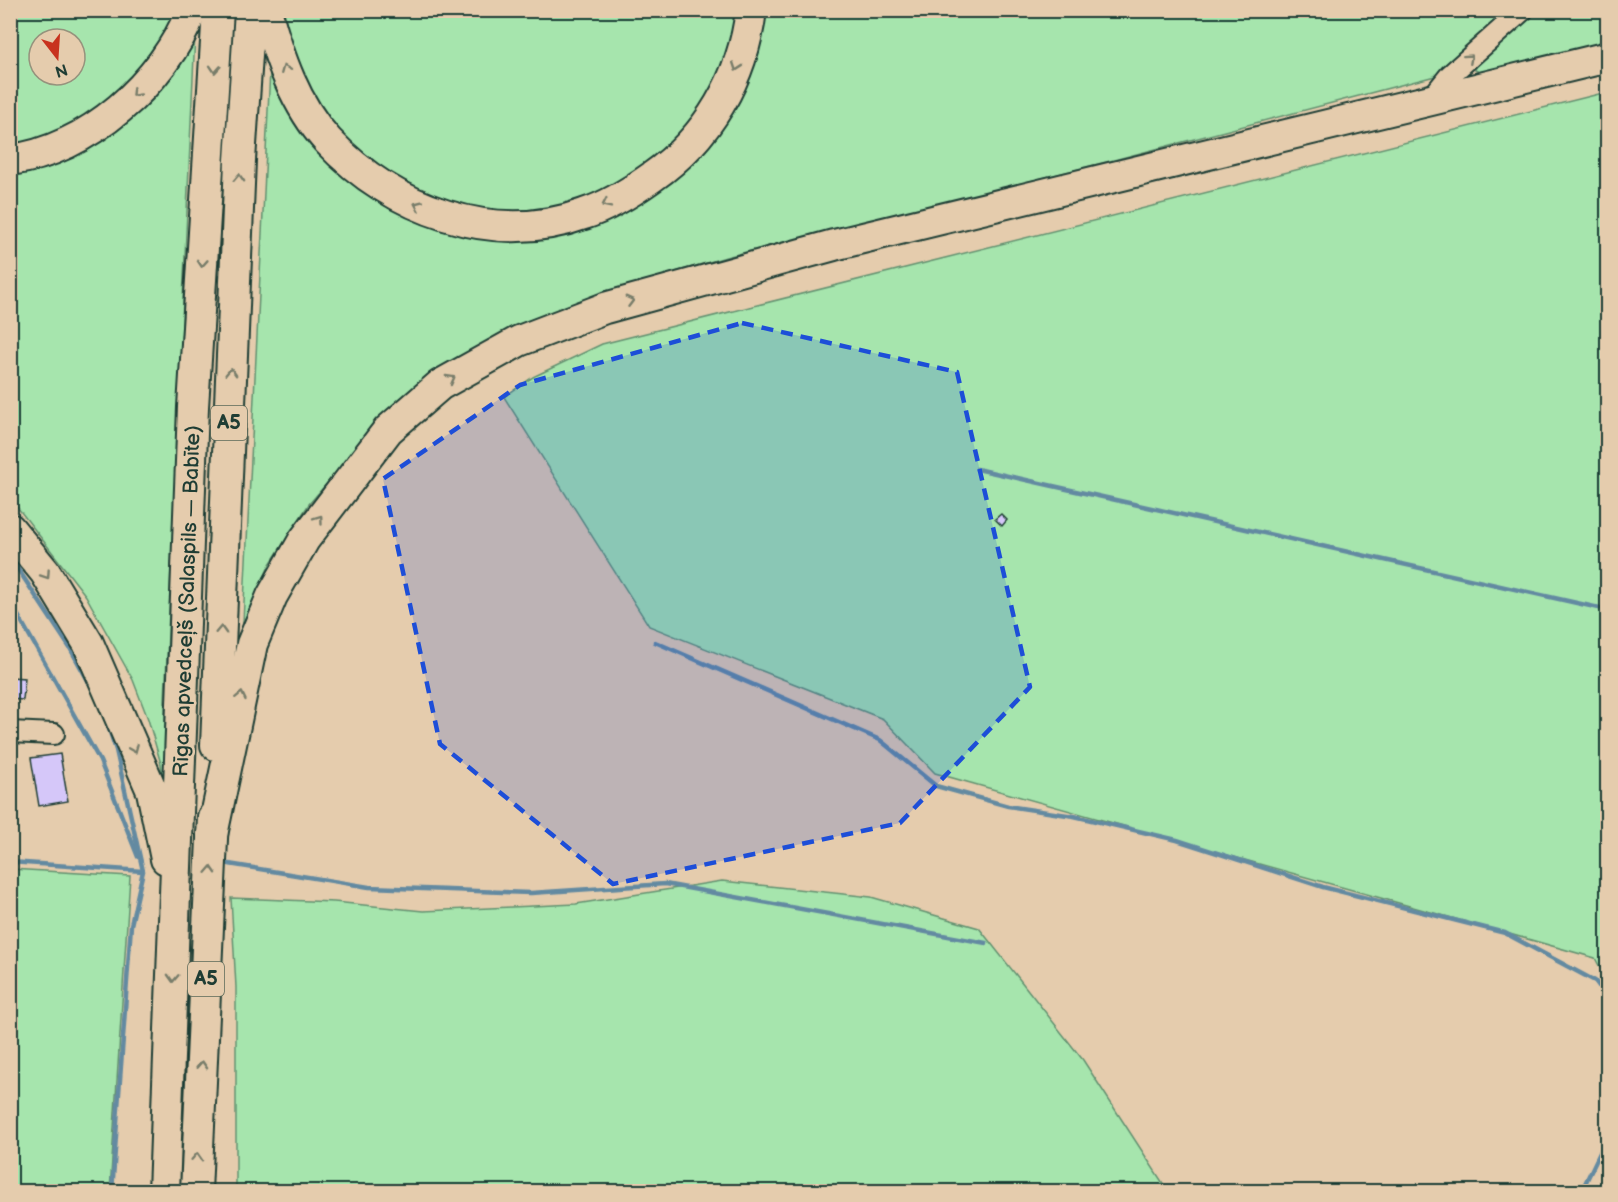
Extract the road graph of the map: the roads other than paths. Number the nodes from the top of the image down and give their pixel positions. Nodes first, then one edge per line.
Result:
1 (192, 10) edge
2 (218, 10) edge
3 (250, 10) edge
4 (266, 10) edge
5 (751, 10) edge
6 (1523, 10) edge
7 (1608, 57) edge
8 (1429, 100) junction
9 (10, 160) edge
10 (10, 529) edge
11 (10, 732) edge
12 (54, 734) dead end
13 (212, 836) junction
14 (175, 919) junction
15 (164, 1191) edge
16 (196, 1191) edge

1 -> 9 highway
2 -> 14 highway, Rīgas apvedceļš (Salaspils — Babīte) / A5
13 -> 3 highway, Rīgas apvedceļš (Salaspils — Babīte) / A5
5 -> 4 highway
8 -> 6 street
7 - 8 highway
13 -> 8 highway
10 -> 14 highway
11 - 12 street
16 -> 13 highway, Rīgas apvedceļš (Salaspils — Babīte) / A5
14 -> 15 highway, Rīgas apvedceļš (Salaspils — Babīte) / A5

